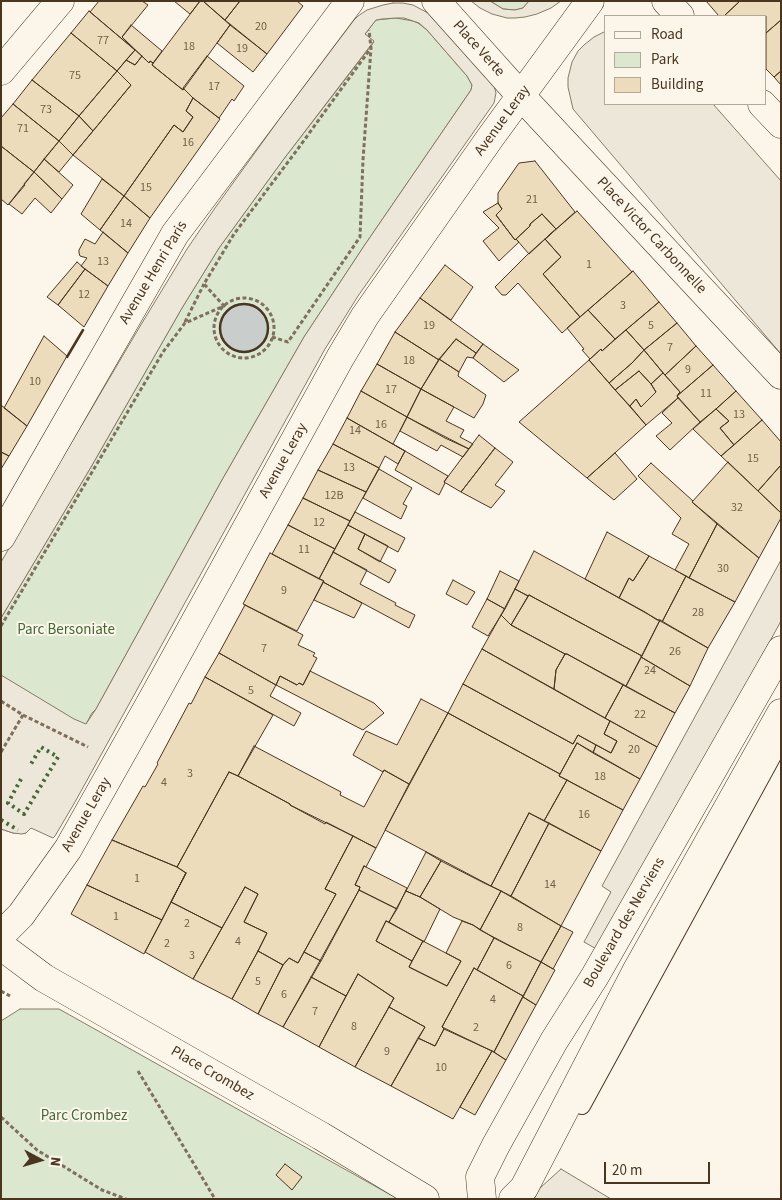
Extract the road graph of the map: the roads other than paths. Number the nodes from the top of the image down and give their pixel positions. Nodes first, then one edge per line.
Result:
1 (60, 1) edge
2 (436, 1) edge
3 (590, 1) edge
4 (666, 1) edge
5 (350, 2) edge
6 (679, 15) edge
7 (1, 71) edge
8 (521, 96) junction
9 (763, 105) edge
10 (781, 124) edge
11 (781, 375) edge
12 (1, 537) edge
13 (781, 650) edge
14 (781, 713) edge
15 (781, 741) edge
16 (1, 935) edge
17 (1, 946) edge
18 (543, 1150) junction
19 (425, 1199) edge
20 (482, 1199) edge
21 (513, 1199) edge

1 - 7 street
2 - 8 street, Place Verte
3 - 8 street, Avenue Leray
4 - 6 street
5 - 12 street, Avenue Henri Paris
8 - 11 street, Place Victor Carbonnelle
8 - 16 street, Avenue Leray
9 - 10 street
13 - 20 street, Boulevard des Nerviens
14 - 18 street
15 - 18 lane
17 - 19 street, Place Crombez
18 - 21 street

